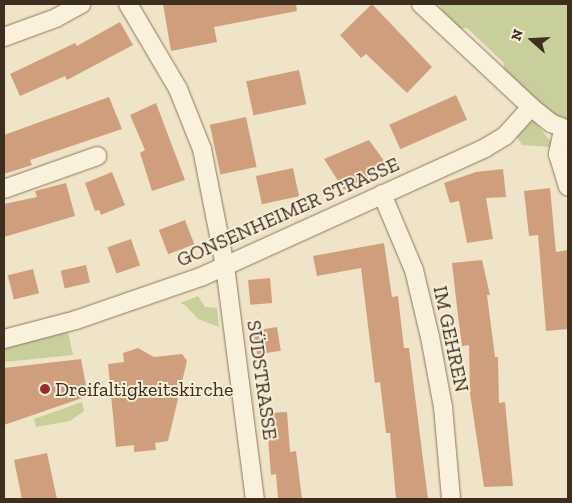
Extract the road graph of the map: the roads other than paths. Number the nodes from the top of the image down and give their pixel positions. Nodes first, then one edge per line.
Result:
1 (81, 4) edge
2 (128, 4) edge
3 (421, 4) edge
4 (4, 37) edge
5 (532, 107) junction
6 (566, 130) edge
7 (97, 156) dead end
8 (568, 186) edge
9 (4, 189) edge
10 (382, 194) junction
11 (225, 266) junction
12 (4, 340) edge
13 (255, 499) edge
14 (451, 499) edge

1 - 4 street
2 - 11 street, SÜDSTRASSE
3 - 5 street
5 - 6 street
5 - 10 street, GONSENHEIMER STRASSE
6 - 8 street
7 - 9 street
10 - 11 street, GONSENHEIMER STRASSE
10 - 14 street, IM GEHREN
11 - 12 street, GONSENHEIMER STRASSE
11 - 13 street, SÜDSTRASSE

